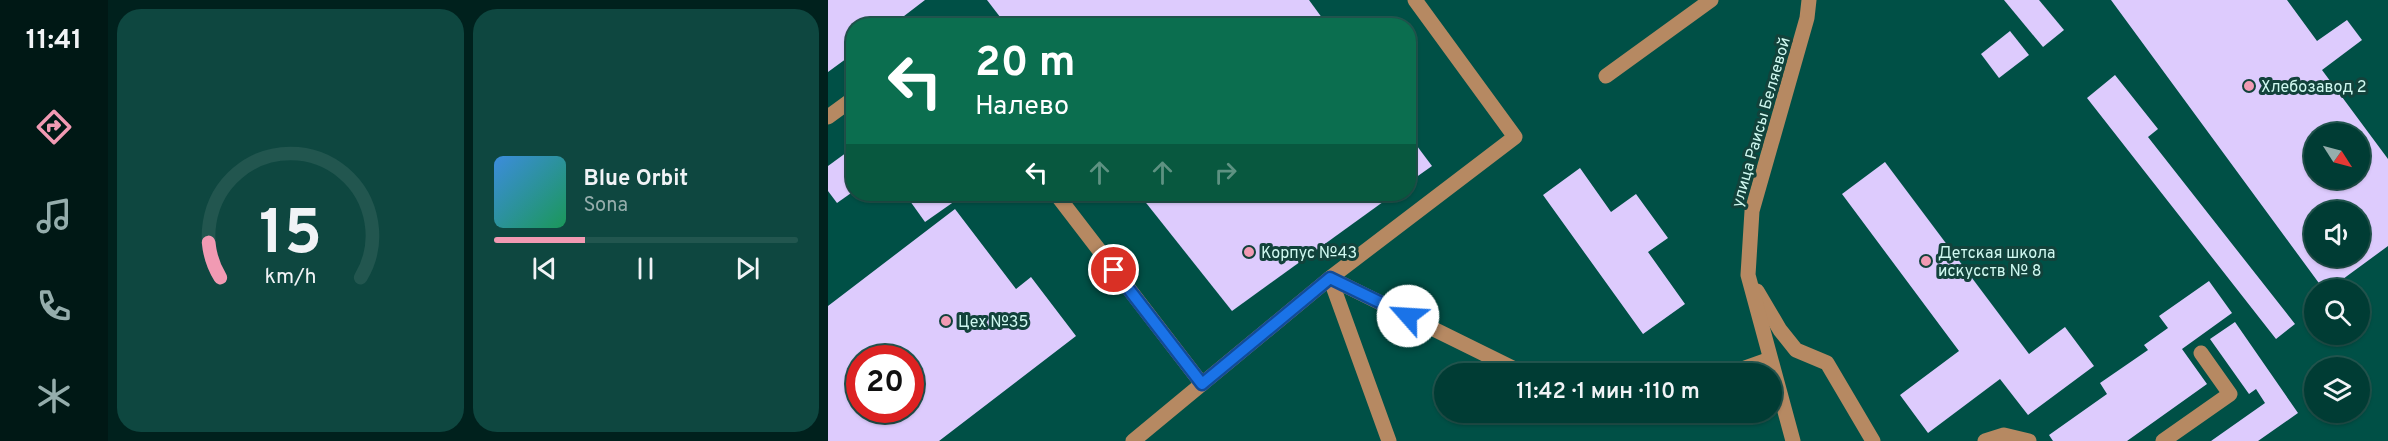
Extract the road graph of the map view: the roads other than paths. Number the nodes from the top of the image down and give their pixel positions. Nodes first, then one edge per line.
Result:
1 (1415, 0) edge
2 (1711, 0) edge
3 (1809, 0) edge
4 (1606, 76) dead end
5 (846, 104) edge
6 (828, 117) edge
7 (1061, 201) edge
8 (1748, 275) junction
9 (1330, 278) junction
10 (2201, 353) dead end
11 (1770, 359) junction
12 (1504, 363) edge
13 (1759, 363) edge
14 (1202, 384) junction
15 (1133, 441) edge
16 (1389, 441) edge
17 (1793, 441) edge
18 (1874, 441) edge
19 (1985, 441) edge
20 (2029, 441) edge
21 (2163, 441) edge

1 - 9 street
2 - 4 street
3 - 8 street, улица Раисы Беляевой
5 - 6 street
7 - 14 street
8 - 11 street, улица Раисы Беляевой
8 - 18 street
9 - 12 street
9 - 14 street
9 - 16 street
10 - 21 street
11 - 13 street
11 - 17 street, улица Раисы Беляевой
14 - 15 street
19 - 20 street

